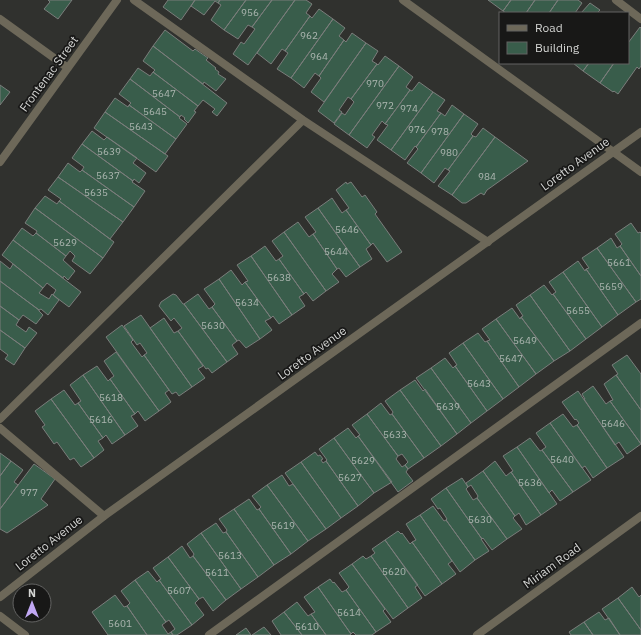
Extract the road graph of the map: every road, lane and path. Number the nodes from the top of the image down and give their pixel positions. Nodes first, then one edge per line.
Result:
1 (118, 0) edge
2 (134, 0) edge
3 (403, 0) edge
4 (616, 0) edge
5 (641, 18) edge
6 (0, 19) edge
7 (68, 68) junction
8 (303, 120) junction
9 (641, 132) edge
10 (613, 152) junction
11 (0, 160) edge
12 (641, 172) edge
13 (488, 242) junction
14 (641, 323) edge
15 (0, 419) edge
16 (0, 428) edge
17 (104, 516) junction
18 (641, 516) edge
19 (0, 597) edge
20 (0, 616) edge
21 (25, 635) edge
22 (208, 635) edge
23 (477, 635) edge

1 - 7 street, Frontenac Street
2 - 8 street
3 - 10 street
4 - 5 street
6 - 7 street
7 - 11 street, Frontenac Street
8 - 13 street
8 - 15 street
9 - 10 street, Loretto Avenue
10 - 12 street
10 - 13 street, Loretto Avenue
13 - 17 street, Loretto Avenue
14 - 22 street
16 - 17 street
17 - 19 street, Loretto Avenue
18 - 23 street, Miriam Road
20 - 21 street

